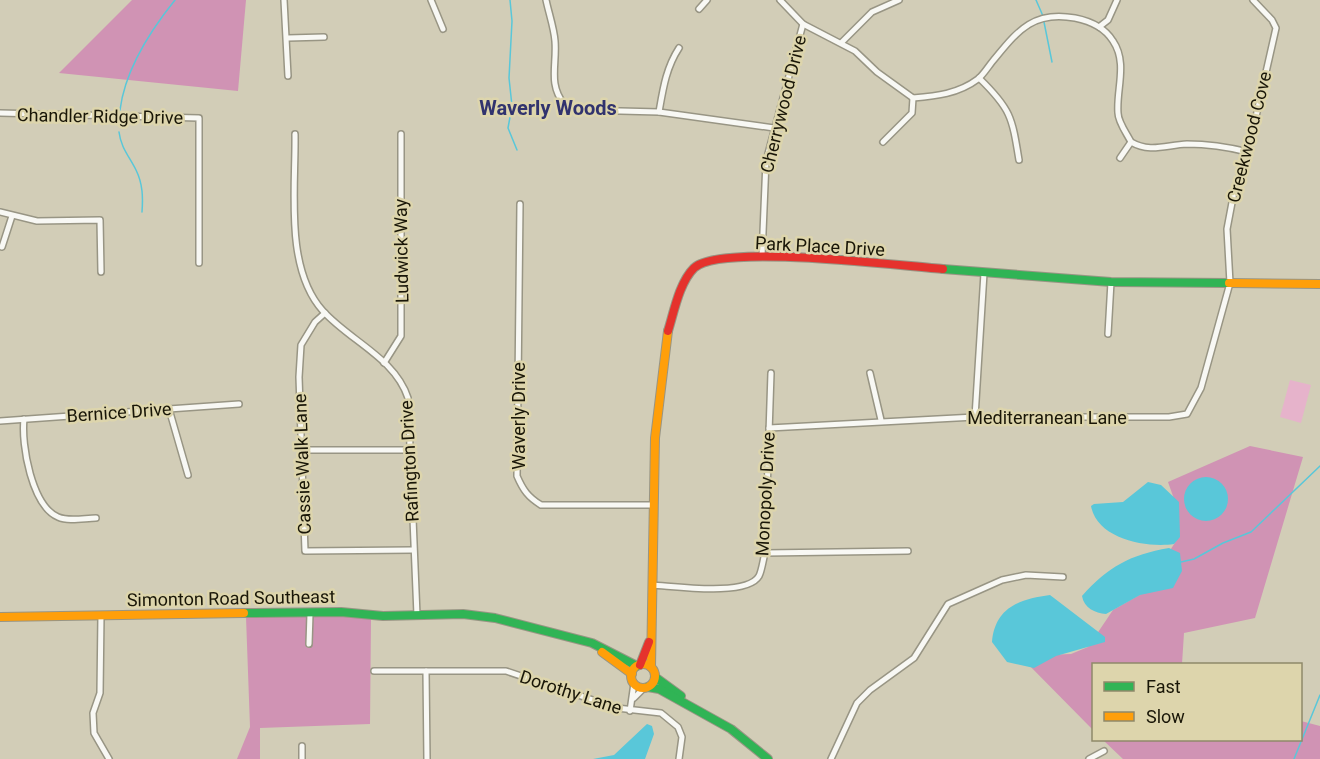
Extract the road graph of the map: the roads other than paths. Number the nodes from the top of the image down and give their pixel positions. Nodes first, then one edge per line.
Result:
1 (284, 0) edge
2 (431, 0) edge
3 (546, 0) edge
4 (707, 0) edge
5 (780, 0) edge
6 (899, 0) edge
7 (1117, 0) edge
8 (1253, 0) edge
9 (699, 9) dead end
10 (803, 24) junction
11 (1099, 27) junction
12 (443, 29) dead end
13 (324, 37) dead end
14 (288, 38) junction
15 (842, 42) junction
16 (679, 48) dead end
17 (288, 76) dead end
18 (979, 78) junction
19 (913, 98) junction
20 (659, 112) junction
21 (0, 113) edge
22 (774, 128) junction
23 (295, 134) dead end
24 (401, 134) dead end
25 (883, 142) dead end
26 (1131, 142) junction
27 (1248, 152) junction
28 (1120, 158) dead end
29 (1019, 160) dead end
30 (520, 204) dead end
31 (0, 212) edge
32 (12, 216) junction
33 (2, 247) dead end
34 (762, 256) junction
35 (199, 262) dead end
36 (101, 272) dead end
37 (984, 273) junction
38 (1111, 282) junction
39 (1230, 284) junction
40 (1320, 284) edge
41 (325, 314) junction
42 (1108, 334) dead end
43 (384, 363) junction
44 (771, 373) dead end
45 (870, 373) dead end
46 (239, 404) dead end
47 (169, 409) junction
48 (975, 417) junction
49 (24, 419) junction
50 (881, 420) junction
51 (0, 422) edge
52 (768, 428) junction
53 (303, 450) junction
54 (412, 450) junction
55 (188, 475) dead end
56 (654, 505) junction
57 (96, 518) dead end
58 (413, 550) junction
59 (908, 551) dead end
60 (765, 553) junction
61 (1063, 577) dead end
62 (652, 585) junction
63 (310, 614) junction
64 (101, 615) junction
65 (417, 615) junction
66 (0, 617) edge
67 (651, 634) junction
68 (586, 642) junction
69 (309, 644) dead end
70 (638, 666) junction
71 (651, 667) junction
72 (426, 670) junction
73 (374, 671) dead end
74 (655, 677) junction
75 (633, 679) junction
76 (646, 687) junction
77 (633, 699) junction
78 (630, 711) junction
79 (709, 717) junction
80 (302, 746) dead end
81 (1104, 751) dead end
82 (110, 759) edge
83 (302, 759) edge
84 (427, 759) edge
85 (679, 759) edge
86 (768, 759) edge
87 (831, 759) edge
88 (1089, 759) edge

1 - 14 street
2 - 12 street
3 - 20 street
4 - 9 street
5 - 10 street
6 - 15 street
7 - 11 street
8 - 27 street, Creekwood Cove
10 - 15 street
10 - 22 street, Cherrywood Drive
11 - 18 street
11 - 26 street
13 - 14 street
14 - 17 street
15 - 19 street
16 - 20 street
18 - 19 street
18 - 29 street
19 - 25 street
20 - 22 street
21 - 35 street, Chandler Ridge Drive
22 - 34 street, Cherrywood Drive
23 - 41 street, Rafington Drive
24 - 43 street, Ludwick Way
26 - 27 street
26 - 28 street
27 - 39 street, Creekwood Cove
30 - 56 street, Waverly Drive
31 - 32 street
32 - 33 street
32 - 36 street
34 - 37 street, Park Place Drive
34 - 56 street, Park Place Drive
37 - 38 street, Park Place Drive
37 - 48 street
38 - 39 street, Park Place Drive
38 - 42 street
39 - 40 street, Park Place Drive
39 - 48 street, Mediterranean Lane
41 - 43 street, Rafington Drive
41 - 53 street, Cassie Walk Lane
43 - 54 street, Rafington Drive
44 - 52 street, Monopoly Drive
45 - 50 street
46 - 47 street, Bernice Drive
47 - 49 street, Bernice Drive
47 - 55 street
48 - 50 street, Mediterranean Lane
49 - 51 street, Bernice Drive
49 - 57 street
50 - 52 street, Mediterranean Lane
52 - 60 street, Monopoly Drive
53 - 54 street
53 - 58 street, Cassie Walk Lane
54 - 58 street, Rafington Drive
56 - 62 street, Park Place Drive
58 - 65 street, Rafington Drive
59 - 60 street
60 - 62 street, Monopoly Drive
61 - 87 street
62 - 67 street, Park Place Drive
63 - 64 street, Simonton Road Southeast
63 - 65 street, Simonton Road Southeast
63 - 69 street
64 - 66 street, Simonton Road Southeast
64 - 82 street
65 - 68 street, Simonton Road Southeast
67 - 70 street, Park Place Drive
67 - 71 street, Park Place Drive
68 - 70 street
68 - 75 street
70 - 71 street
70 - 75 street, Park Place Drive
71 - 74 street
72 - 73 street, Dorothy Lane
72 - 78 street, Dorothy Lane
72 - 84 street
74 - 76 street
74 - 79 street
75 - 76 street
75 - 77 street
76 - 77 street
76 - 79 street
77 - 78 street
78 - 85 street, Dorothy Lane
79 - 86 street
80 - 83 street
81 - 88 street

